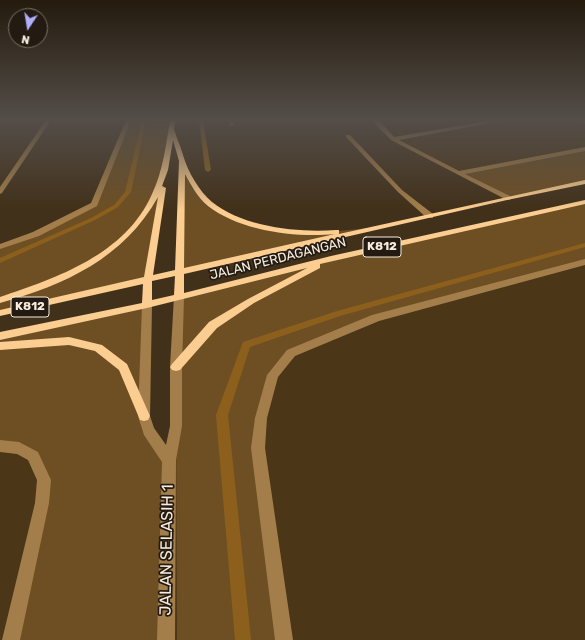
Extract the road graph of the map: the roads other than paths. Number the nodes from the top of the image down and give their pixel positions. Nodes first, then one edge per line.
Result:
1 (29, 150) edge
2 (117, 150) edge
3 (168, 150) edge
4 (179, 150) edge
5 (361, 150) edge
6 (413, 150) edge
7 (580, 150) edge
8 (182, 161) junction
9 (166, 164) junction
10 (457, 173) junction
11 (585, 182) edge
12 (0, 192) edge
13 (507, 198) junction
14 (585, 202) edge
15 (430, 216) junction
16 (387, 226) junction
17 (0, 247) edge
18 (331, 259) junction
19 (585, 262) edge
20 (180, 272) junction
21 (148, 278) junction
22 (179, 296) junction
23 (0, 300) edge
24 (147, 305) junction
25 (0, 313) edge
26 (0, 336) edge
27 (0, 346) edge
28 (176, 367) junction
29 (144, 416) junction
30 (0, 446) edge
31 (168, 460) junction
32 (12, 640) edge
33 (166, 640) edge
34 (284, 640) edge

1 - 12 street
2 - 17 street
3 - 9 main road
4 - 8 main road
5 - 15 street
6 - 10 street
7 - 10 street
8 - 16 main road
8 - 20 main road
9 - 21 main road
9 - 23 main road
10 - 13 street
11 - 13 main road, JALAN PERDAGANGAN / K812
13 - 15 main road, JALAN PERDAGANGAN / K812
14 - 18 main road, JALAN PERDAGANGAN / K812
15 - 16 main road, JALAN PERDAGANGAN / K812
16 - 20 main road, JALAN PERDAGANGAN / K812
18 - 22 main road, JALAN PERDAGANGAN / K812
18 - 28 main road
19 - 34 street
20 - 21 main road, JALAN PERDAGANGAN / K812
20 - 22 main road
21 - 24 main road
21 - 25 main road, JALAN PERDAGANGAN / K812
22 - 24 main road, JALAN PERDAGANGAN / K812
22 - 28 street, JALAN SELASIH 1
24 - 26 main road, JALAN PERDAGANGAN / K812
24 - 29 street
27 - 29 main road
28 - 31 street, JALAN SELASIH 1
29 - 31 street
30 - 32 street
31 - 33 street, JALAN SELASIH 1

